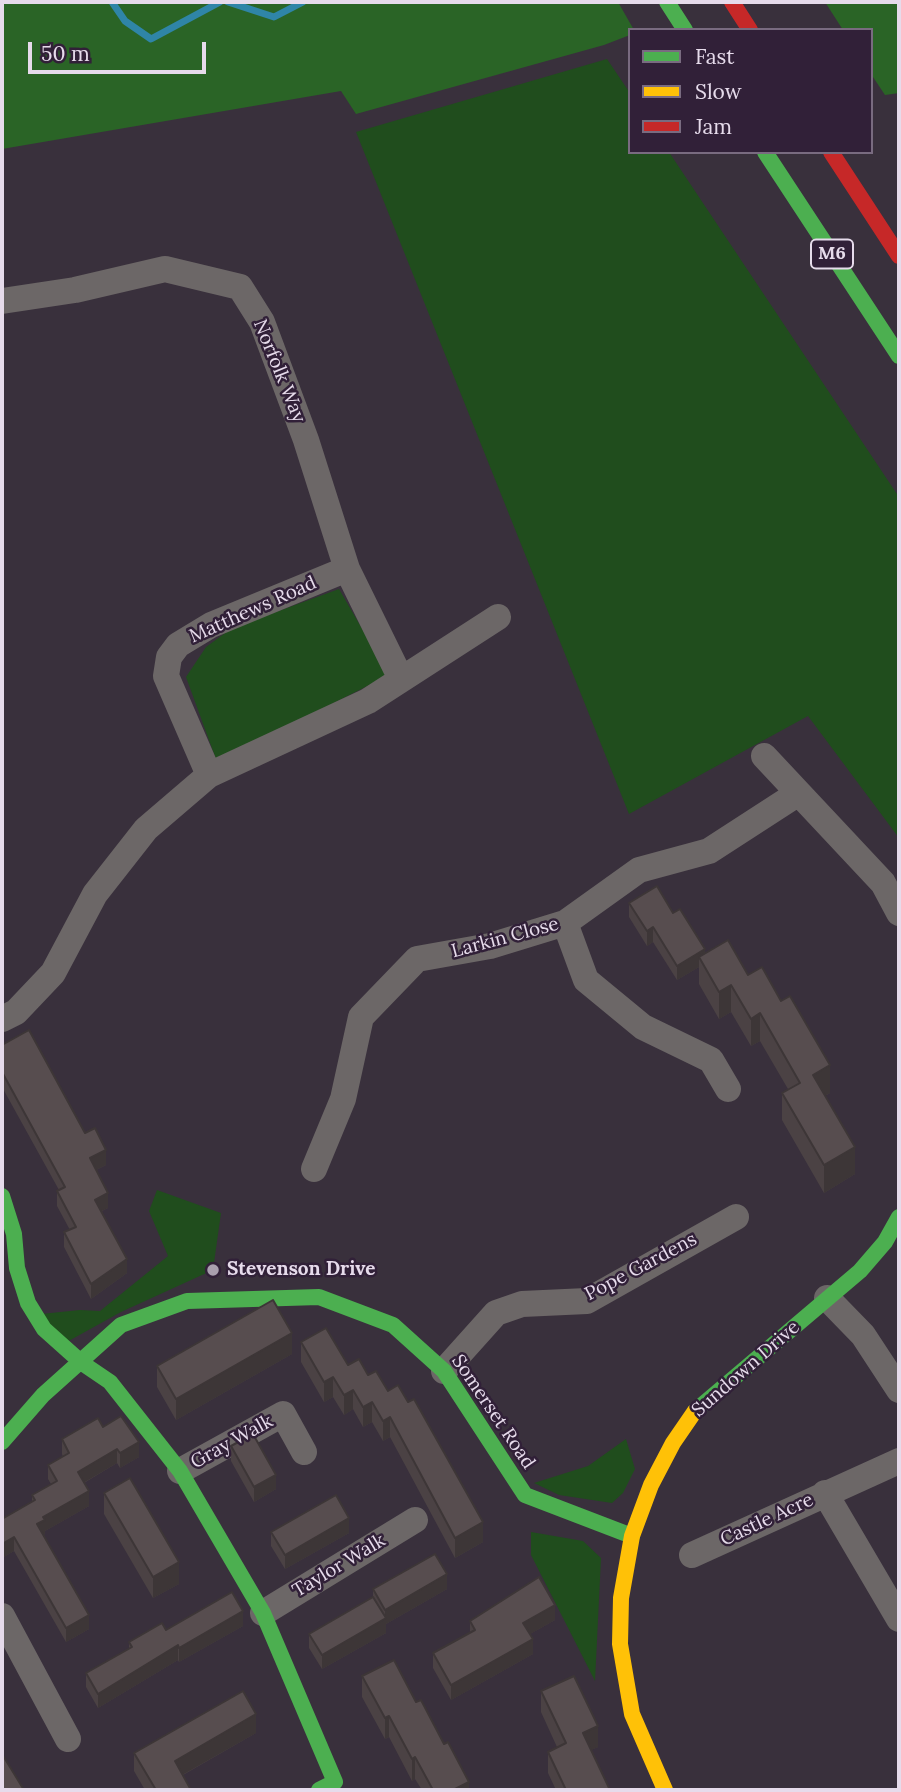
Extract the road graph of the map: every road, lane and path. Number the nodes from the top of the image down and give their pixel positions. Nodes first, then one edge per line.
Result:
1 (667, 2) edge
2 (732, 2) edge
3 (684, 28) edge
4 (749, 28) edge
5 (766, 154) edge
6 (832, 154) edge
7 (899, 256) edge
8 (2, 301) edge
9 (899, 356) edge
10 (347, 569) junction
11 (498, 617) dead end
12 (401, 679) junction
13 (764, 756) dead end
14 (209, 775) junction
15 (797, 794) junction
16 (899, 913) edge
17 (565, 923) junction
18 (2, 1019) edge
19 (728, 1089) dead end
20 (314, 1168) dead end
21 (2, 1196) edge
22 (736, 1217) dead end
23 (899, 1217) edge
24 (827, 1298) junction
25 (82, 1363) junction
26 (444, 1371) junction
27 (899, 1391) edge
28 (2, 1443) edge
29 (304, 1452) dead end
30 (899, 1461) edge
31 (180, 1471) junction
32 (825, 1493) junction
33 (415, 1520) dead end
34 (632, 1536) junction
35 (706, 1557) dead end
36 (262, 1613) junction
37 (2, 1616) edge
38 (899, 1619) edge
39 (68, 1739) dead end
40 (319, 1790) edge
41 (665, 1790) edge

1 - 3 main road
2 - 4 main road
5 - 9 main road, M6
6 - 7 main road
8 - 10 street, Norfolk Way
10 - 12 street
10 - 14 street, Matthews Road
11 - 12 street
12 - 14 street
13 - 15 street
14 - 18 street
15 - 16 street
15 - 17 street, Larkin Close
17 - 19 street
17 - 20 street, Larkin Close
21 - 25 main road
22 - 26 street, Pope Gardens
23 - 24 main road, Sundown Drive
24 - 27 street
24 - 34 main road, Sundown Drive
25 - 26 main road, Somerset Road
25 - 28 main road, Somerset Road
25 - 31 main road
26 - 34 main road, Somerset Road
29 - 31 street, Gray Walk
30 - 32 street, Castle Acre
31 - 36 main road
32 - 35 street, Castle Acre
32 - 38 street, Castle Acre
33 - 36 street, Taylor Walk
34 - 41 main road, Sundown Drive
36 - 40 main road
37 - 39 street

